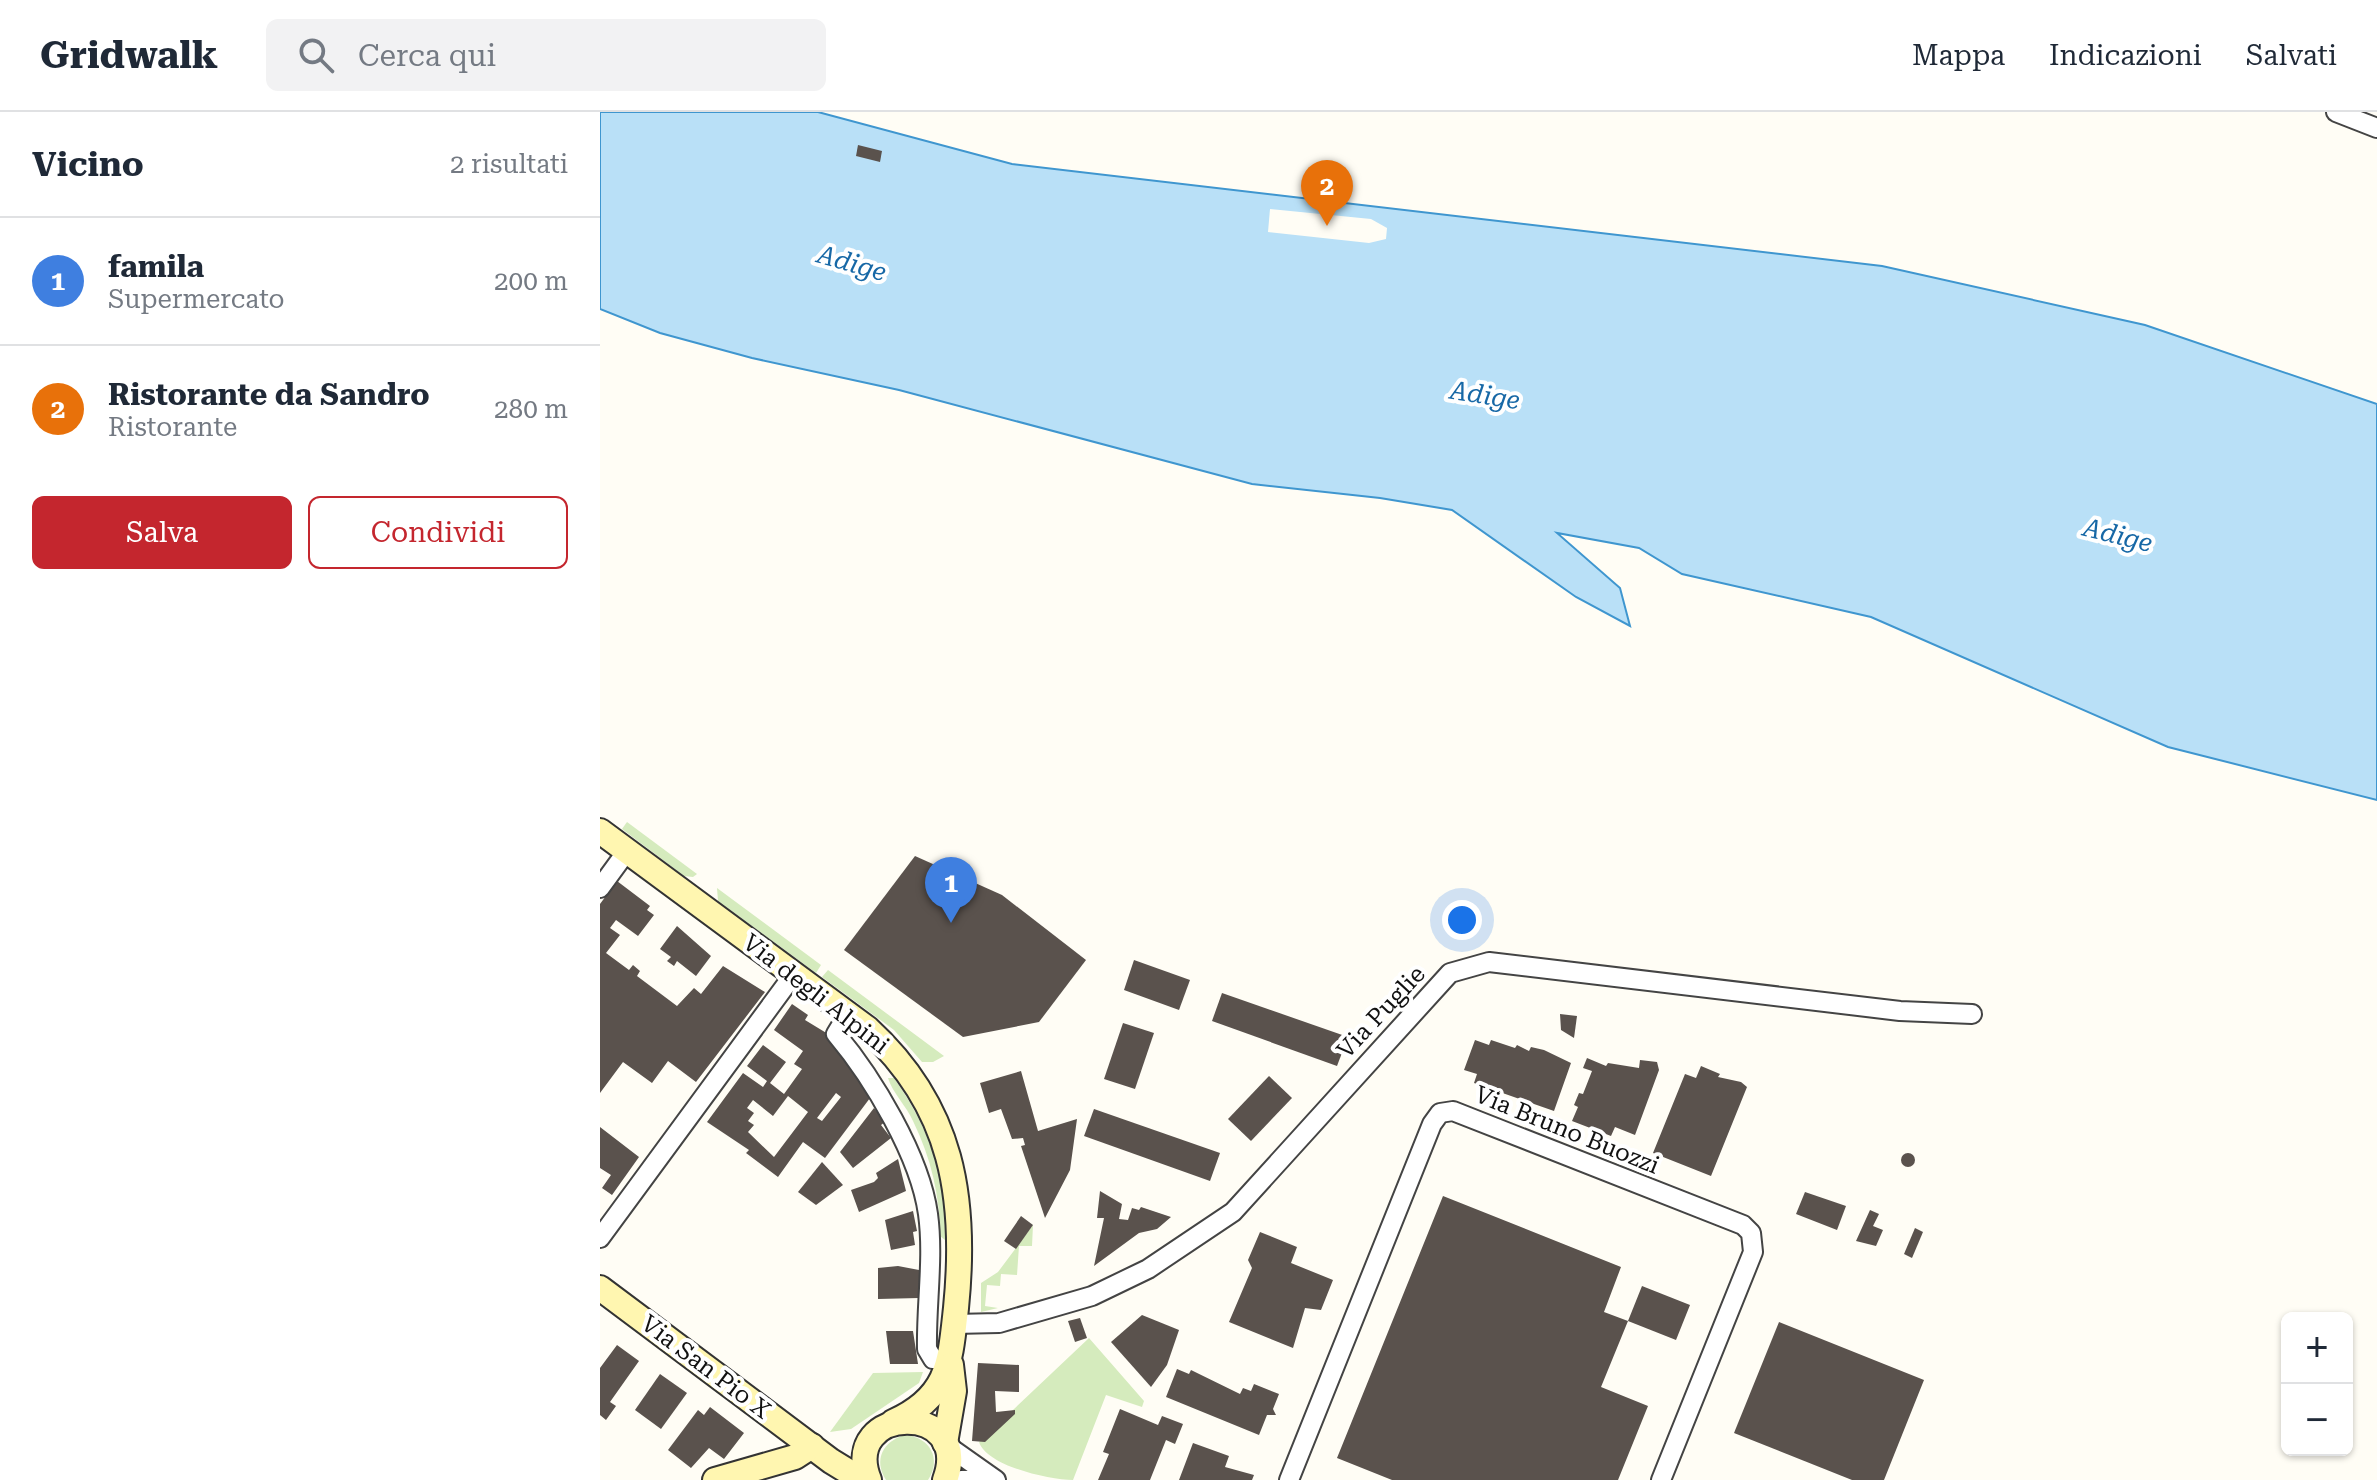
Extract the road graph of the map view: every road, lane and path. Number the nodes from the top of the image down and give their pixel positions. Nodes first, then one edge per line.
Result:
1 (2336, 112) edge
2 (2377, 128) edge
3 (600, 831) edge
4 (627, 851) junction
5 (600, 888) edge
6 (794, 974) junction
7 (848, 1014) junction
8 (1972, 1014) dead end
9 (896, 1059) junction
10 (870, 1077) junction
11 (600, 1238) edge
12 (600, 1288) edge
13 (954, 1324) junction
14 (950, 1357) junction
15 (884, 1429) junction
16 (945, 1443) junction
17 (812, 1446) junction
18 (715, 1480) edge
19 (862, 1480) edge
20 (869, 1480) edge
21 (945, 1480) edge
22 (961, 1480) edge
23 (994, 1480) edge
24 (1289, 1480) edge
25 (1661, 1480) edge

1 - 2 street
3 - 4 street, Via degli Alpini
4 - 5 street
4 - 6 street, Via degli Alpini
6 - 7 street, Via degli Alpini
6 - 11 street
7 - 9 street, Via degli Alpini
7 - 10 street
8 - 13 street, Via Puglie
9 - 10 street
9 - 13 street, Via degli Alpini
10 - 14 street
12 - 17 street, Via San Pio X
13 - 14 street, Via degli Alpini
14 - 15 street, Via degli Alpini
14 - 16 street, Via degli Alpini
15 - 16 street
15 - 17 street
15 - 20 street
16 - 21 street, Via degli Alpini
16 - 23 street
17 - 18 street
17 - 19 street, Via San Pio X
22 - 23 street
24 - 25 street, Via Bruno Buozzi

